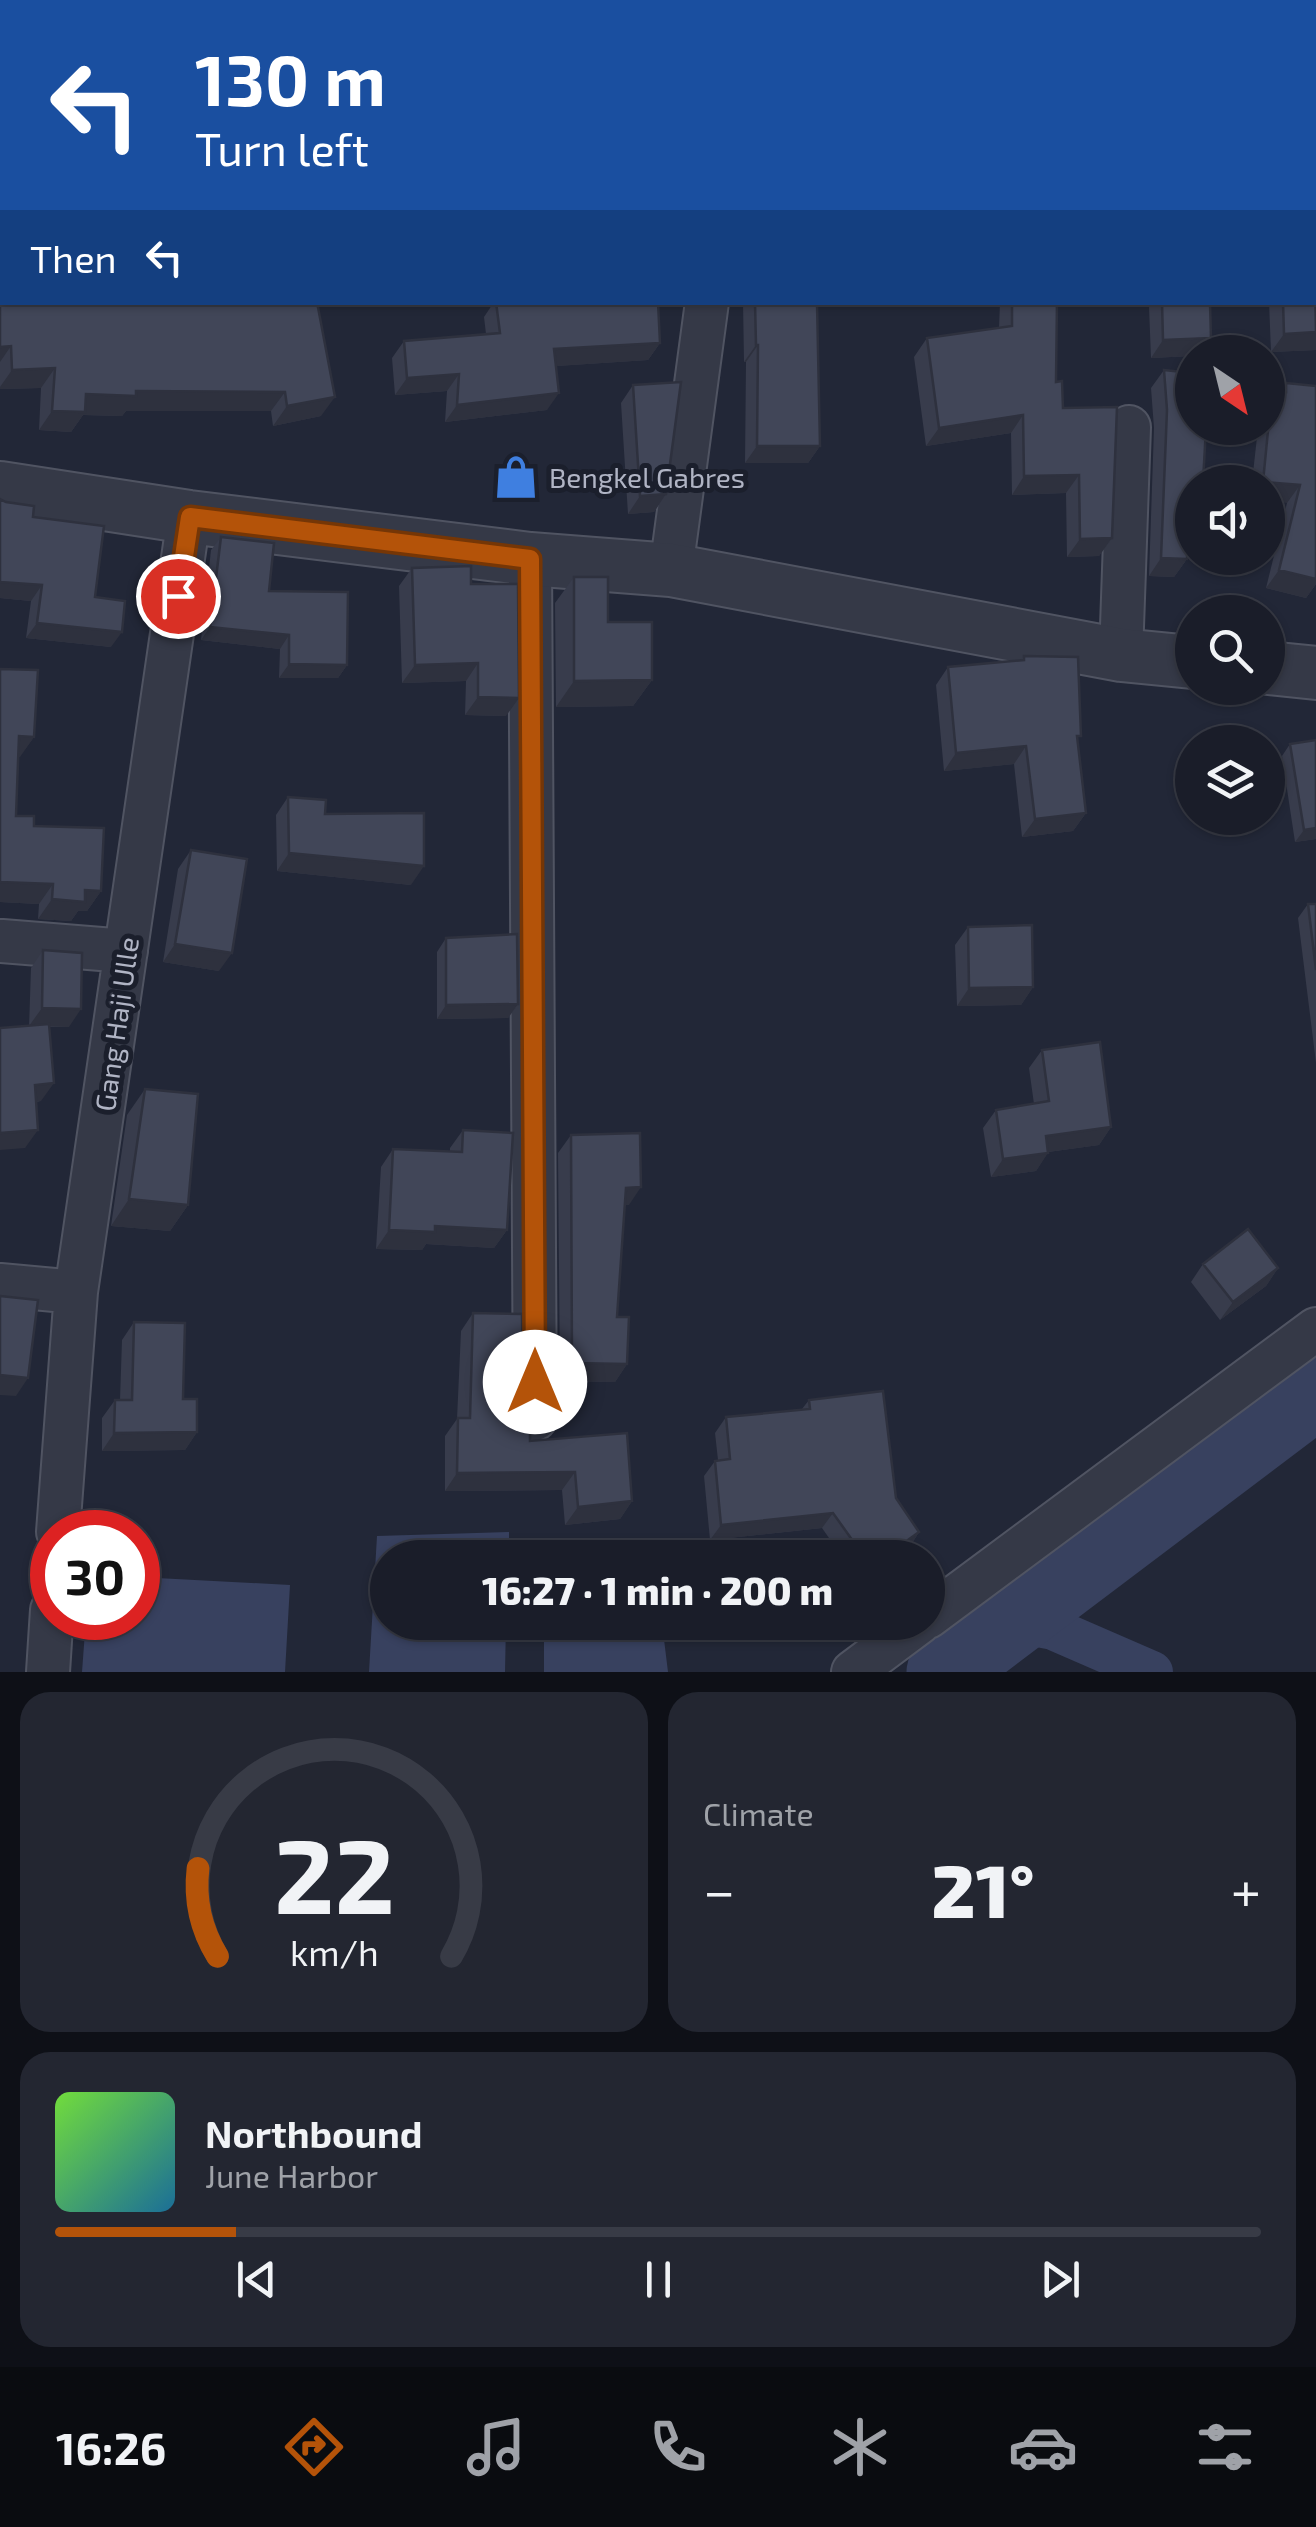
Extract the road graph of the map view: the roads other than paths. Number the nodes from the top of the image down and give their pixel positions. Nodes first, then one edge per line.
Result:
1 (706, 305) edge
2 (1129, 427) dead end
3 (0, 488) edge
4 (190, 517) junction
5 (530, 559) junction
6 (671, 570) junction
7 (1121, 655) junction
8 (1175, 660) edge
9 (1285, 669) edge
10 (1316, 672) edge
11 (2, 941) edge
12 (126, 951) junction
13 (0, 1285) edge
14 (76, 1292) junction
15 (1316, 1329) edge
16 (536, 1419) dead end
17 (60, 1510) edge
18 (945, 1604) edge
19 (50, 1640) edge
20 (896, 1640) edge
21 (48, 1672) edge
22 (853, 1672) edge

1 - 6 street
2 - 7 street
3 - 4 street
4 - 5 street
4 - 12 street, Gang Haji Ulle
5 - 6 street
5 - 16 street
6 - 7 street
7 - 8 street
9 - 10 street
11 - 12 street
12 - 14 street, Gang Haji Ulle
13 - 14 street
14 - 17 street, Gang Haji Ulle
15 - 18 street
19 - 21 street
20 - 22 street

